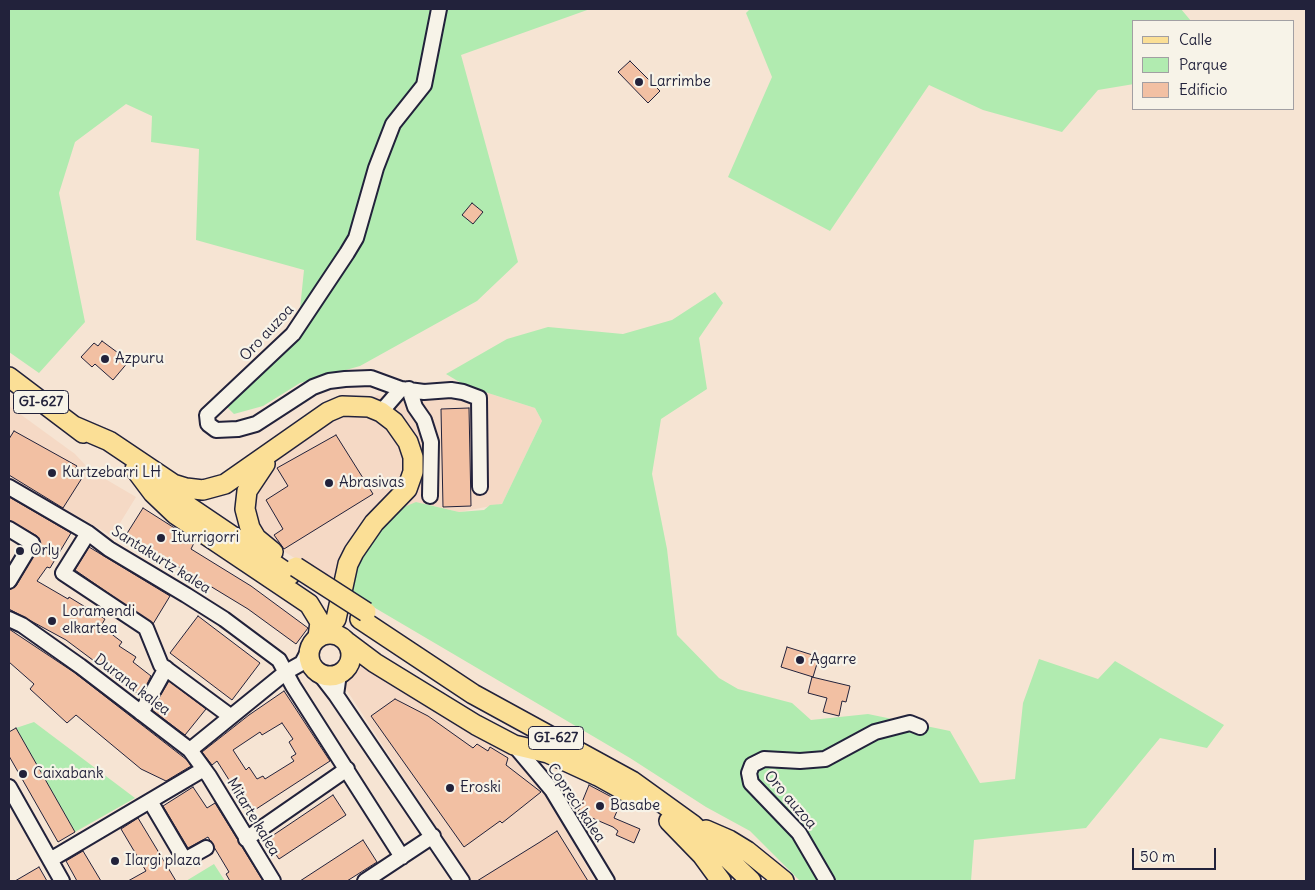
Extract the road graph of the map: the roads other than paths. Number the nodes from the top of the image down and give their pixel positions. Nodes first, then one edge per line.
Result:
1 (439, 9) edge
2 (9, 377) edge
3 (405, 389) junction
4 (381, 412) junction
5 (74, 426) junction
6 (277, 450) junction
7 (134, 469) junction
8 (9, 487) edge
9 (480, 487) dead end
10 (430, 496) dead end
11 (9, 529) edge
12 (88, 533) junction
13 (293, 571) junction
14 (9, 581) edge
15 (9, 619) edge
16 (336, 619) junction
17 (345, 640) junction
18 (314, 654) junction
19 (375, 663) junction
20 (166, 668) junction
21 (344, 668) junction
22 (286, 672) junction
23 (336, 695) junction
24 (142, 713) junction
25 (226, 713) dead end
26 (920, 727) dead end
27 (514, 745) junction
28 (190, 750) junction
29 (204, 769) junction
30 (347, 769) junction
31 (9, 787) edge
32 (150, 801) junction
33 (669, 821) junction
34 (693, 825) junction
35 (433, 836) junction
36 (246, 840) junction
37 (206, 848) dead end
38 (402, 857) junction
39 (50, 860) junction
40 (62, 881) edge
41 (273, 881) edge
42 (365, 881) edge
43 (462, 881) edge
44 (607, 881) edge
45 (721, 881) edge
46 (746, 881) edge
47 (751, 881) edge
48 (784, 881) edge
49 (827, 881) edge

1 - 3 street, Oro auzoa
2 - 5 main road, GI-627
3 - 4 street
3 - 9 street
3 - 10 street
4 - 6 main road, GI-627
4 - 16 main road
5 - 6 main road, GI-627
5 - 7 main road, GI-627
6 - 13 main road, GI-627
7 - 13 main road, GI-627
7 - 18 main road, GI-627
8 - 12 street, Santakurtz kalea
11 - 14 street
12 - 20 street
12 - 22 street, Santakurtz kalea
13 - 34 main road, GI-627
15 - 24 street, Durana kalea
16 - 17 main road
16 - 18 main road
17 - 18 main road, GI-627
17 - 19 main road, GI-627
17 - 21 main road
18 - 21 main road, GI-627
18 - 22 street
18 - 23 street
19 - 21 main road, GI-627
19 - 27 main road, GI-627
20 - 24 street
20 - 25 street
21 - 23 street
22 - 28 street
22 - 30 street, Santakurtz kalea
23 - 35 street
24 - 28 street, Durana kalea
26 - 49 street, Oro auzoa
27 - 33 main road, GI-627
27 - 44 street, Copreci kalea
28 - 29 street, Durana kalea
29 - 32 street
29 - 36 street, Mitarte kalea
30 - 36 street
30 - 38 street, Santakurtz kalea
31 - 39 street
32 - 37 street
32 - 39 street
33 - 45 main road, GI-627
33 - 46 main road, GI-627
34 - 47 main road, GI-627
34 - 48 main road, GI-627
35 - 38 street
35 - 43 street
36 - 41 street, Mitarte kalea
38 - 42 street
39 - 40 street

